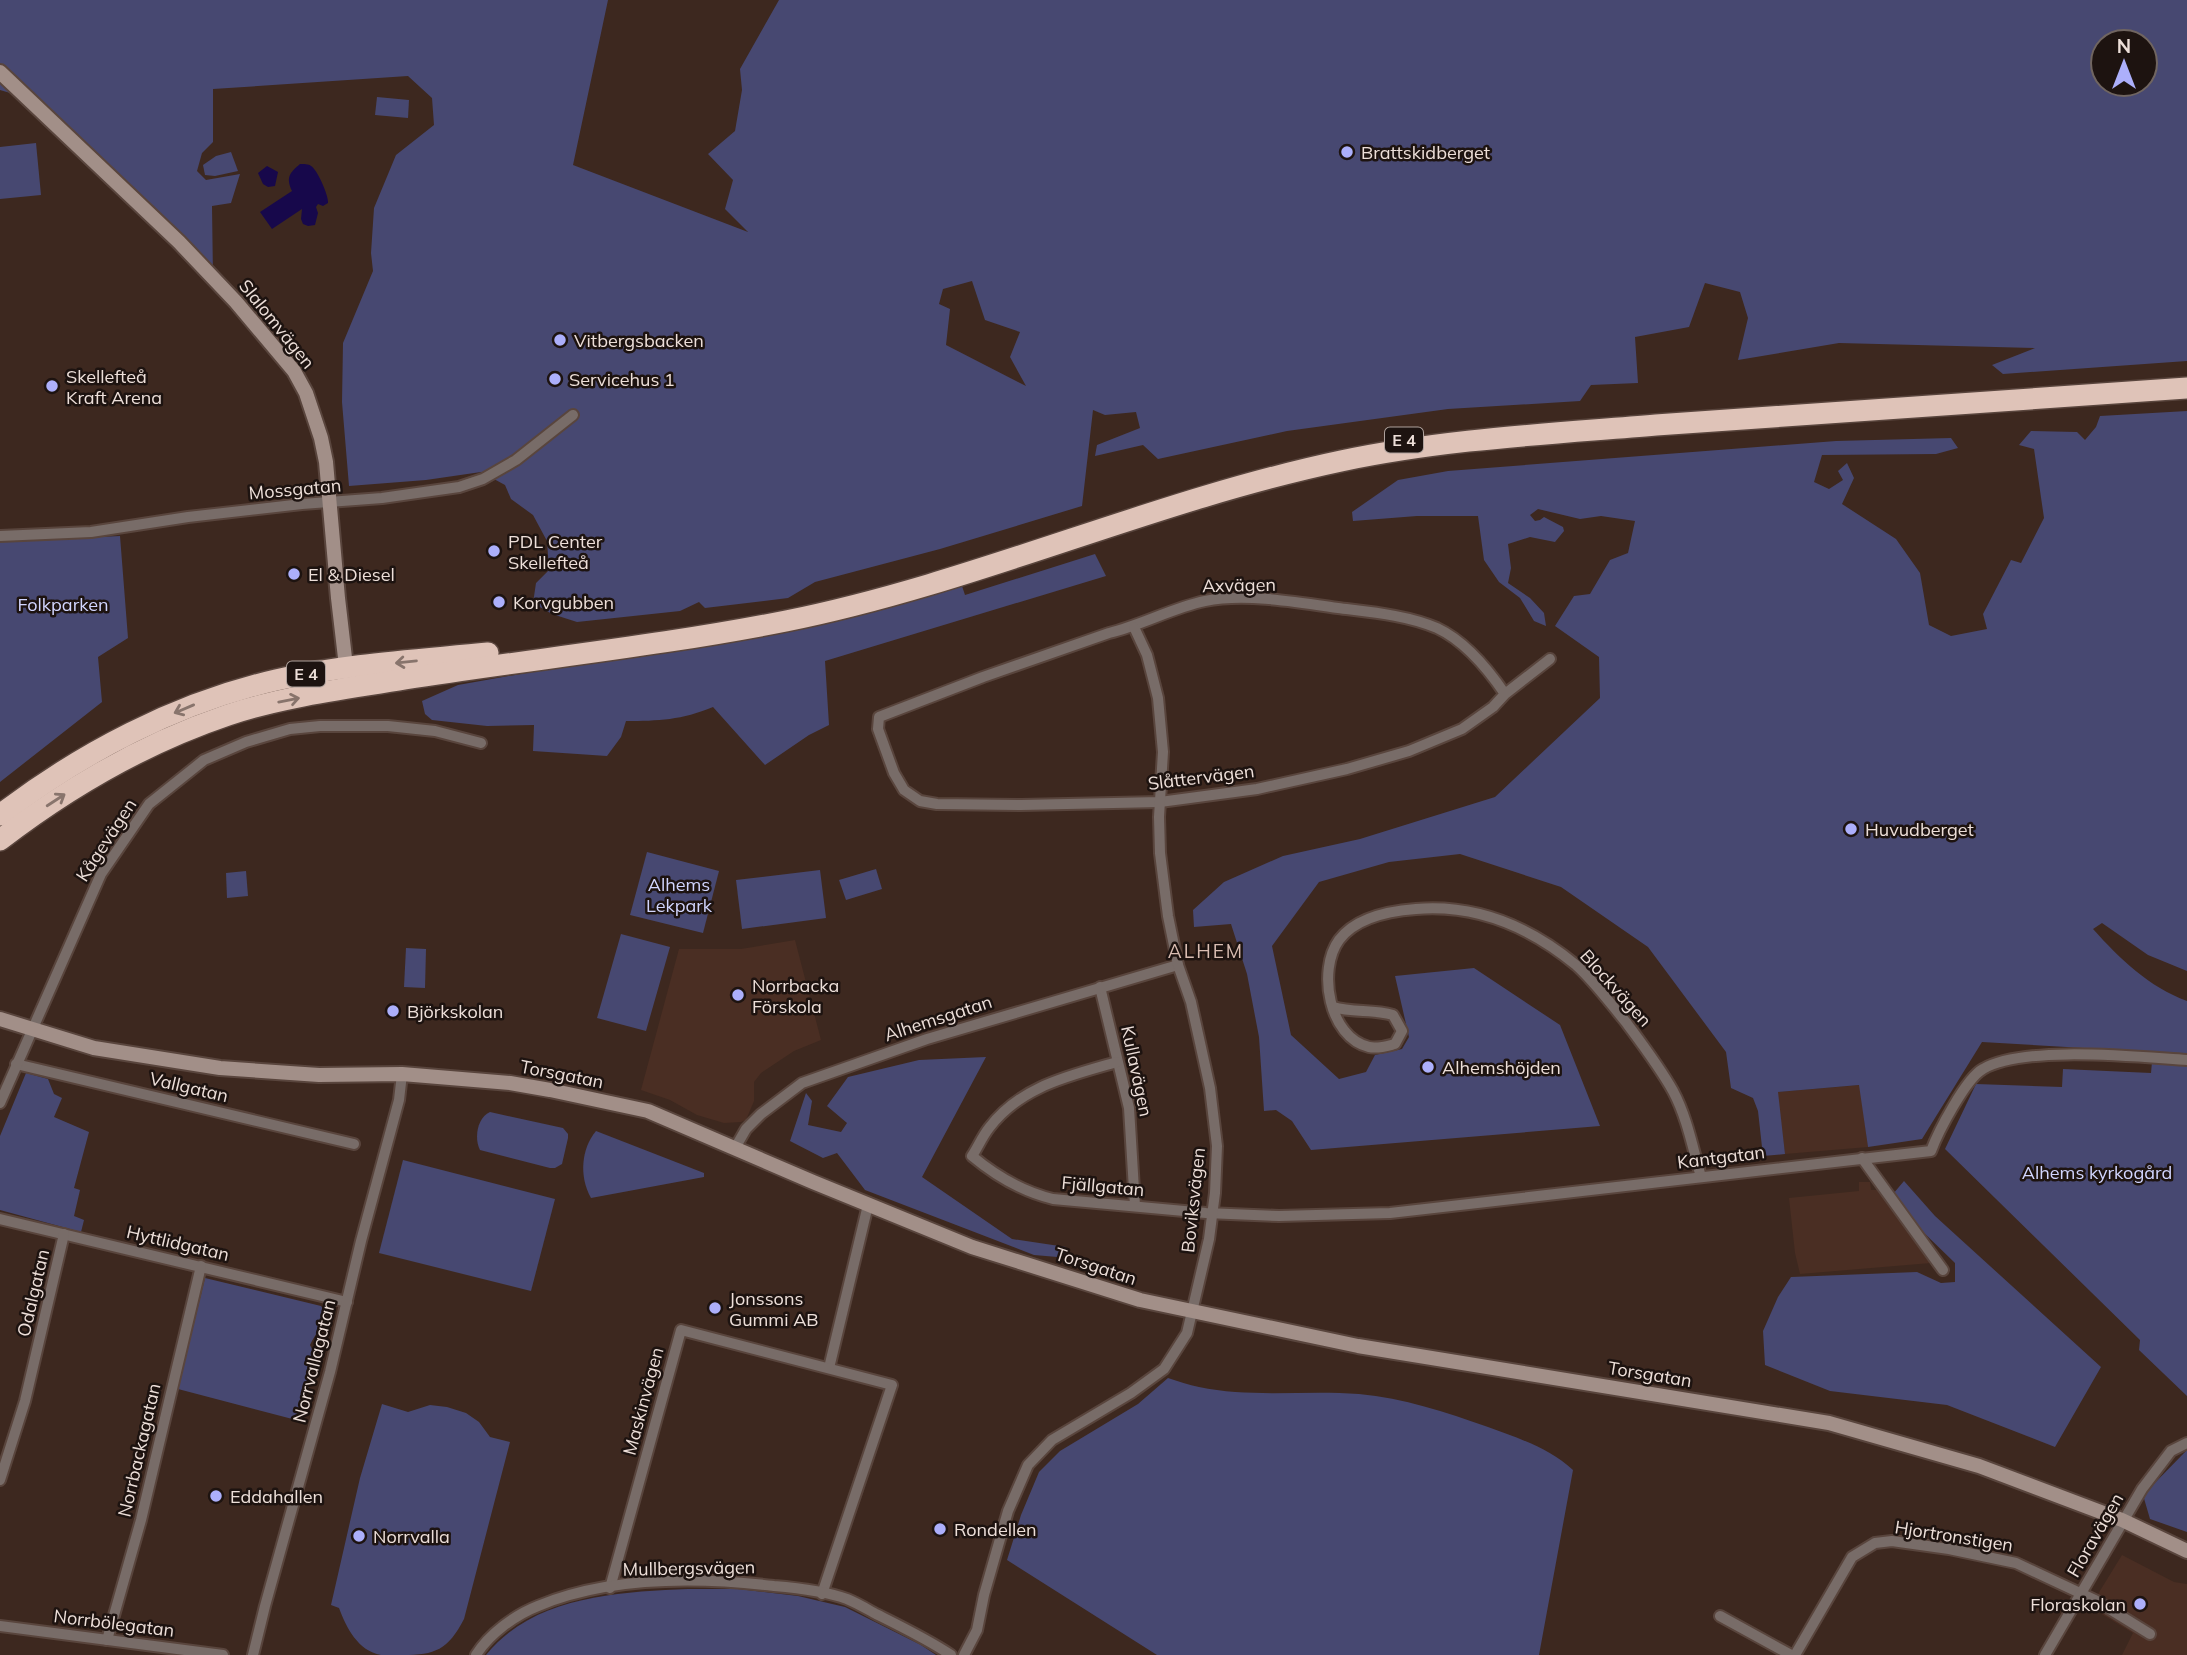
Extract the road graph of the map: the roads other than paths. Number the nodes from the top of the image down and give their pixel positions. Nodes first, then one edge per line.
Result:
1 (0, 72) edge
2 (2187, 377) edge
3 (2187, 388) edge
4 (573, 415) dead end
5 (330, 503) junction
6 (0, 536) edge
7 (1134, 627) junction
8 (1550, 659) dead end
9 (348, 679) junction
10 (1505, 694) junction
11 (879, 717) joint
12 (481, 743) dead end
13 (1160, 802) junction
14 (0, 815) edge
15 (0, 840) edge
16 (1178, 965) junction
17 (1100, 987) junction
18 (1332, 1007) junction
19 (0, 1019) edge
20 (32, 1029) junction
21 (2187, 1060) edge
22 (1117, 1062) junction
23 (16, 1064) junction
24 (402, 1074) junction
25 (0, 1103) edge
26 (354, 1144) dead end
27 (735, 1148) junction
28 (1862, 1158) junction
29 (1701, 1177) junction
30 (868, 1205) junction
31 (1135, 1206) junction
32 (1212, 1213) junction
33 (0, 1219) edge
34 (64, 1234) junction
35 (201, 1266) junction
36 (1943, 1270) dead end
37 (347, 1302) junction
38 (1192, 1311) junction
39 (828, 1368) junction
40 (2187, 1443) edge
41 (0, 1480) edge
42 (2122, 1520) junction
43 (2187, 1551) edge
44 (610, 1588) junction
45 (2080, 1593) junction
46 (822, 1594) junction
47 (1720, 1616) dead end
48 (0, 1626) edge
49 (2150, 1634) dead end
50 (107, 1640) junction
51 (147, 1650) edge
52 (223, 1655) edge
53 (253, 1655) edge
54 (476, 1655) edge
55 (951, 1655) edge
56 (964, 1655) edge
57 (1793, 1655) edge
58 (2045, 1655) edge

1 - 5 main road, Slalomvägen
2 -> 9 highway, E 4
3 - 9 highway, E 4
4 - 5 street, Mossgatan
5 - 6 street, Mossgatan
5 - 9 main road, Slalomvägen
7 - 10 street, Axvägen
7 - 11 street, Axvägen
7 - 13 street, Boviksvägen
8 - 10 street, Slåttervägen
9 -> 14 highway, E 4
15 -> 9 highway, E 4
10 - 13 street, Slåttervägen
11 - 13 street, Slåttervägen
12 - 20 street, Kågevägen
13 - 16 street, Boviksvägen
16 - 17 street, Alhemsgatan
16 - 32 street, Boviksvägen
17 - 22 street, Kullavägen
17 - 27 street, Alhemsgatan
18 - 18 street, Blockvägen
18 - 29 street, Blockvägen
19 - 20 main road, Torsgatan
20 - 23 street, Kågevägen
20 - 24 main road, Torsgatan
21 - 28 street, Kantgatan
22 - 31 street, Kullavägen
22 - 31 street, Fjällgatan
23 - 25 street, Kågevägen
23 - 26 street, Vallgatan
24 - 27 main road, Torsgatan
24 - 37 street, Norrvallagatan
27 - 30 main road, Torsgatan
28 - 29 street, Kantgatan
28 - 36 street
29 - 32 street, Kantgatan
30 - 38 main road, Torsgatan
30 - 39 street
31 - 32 street, Fjällgatan
32 - 38 street, Boviksvägen
33 - 34 street, Hyttlidgatan
34 - 35 street, Hyttlidgatan
34 - 41 street, Odalgatan
35 - 37 street, Hyttlidgatan
35 - 50 street, Norrbackagatan
37 - 53 street, Norrvallagatan
38 - 42 main road, Torsgatan
38 - 56 street, Boviksvägen
39 - 44 street, Maskinvägen
39 - 46 street, Maskinvägen
40 - 42 street, Floravägen
42 - 43 main road, Torsgatan
42 - 45 street, Floravägen
44 - 46 street, Mullbergsvägen
44 - 54 street, Mullbergsvägen
45 - 49 street, Hjortronstigen
45 - 57 street, Hjortronstigen
45 - 58 street, Floravägen
46 - 55 street, Mullbergsvägen
47 - 57 street
48 - 50 street, Norrbölegatan
50 - 51 street, Norrbölegatan
51 - 52 street, Norrbölegatan

